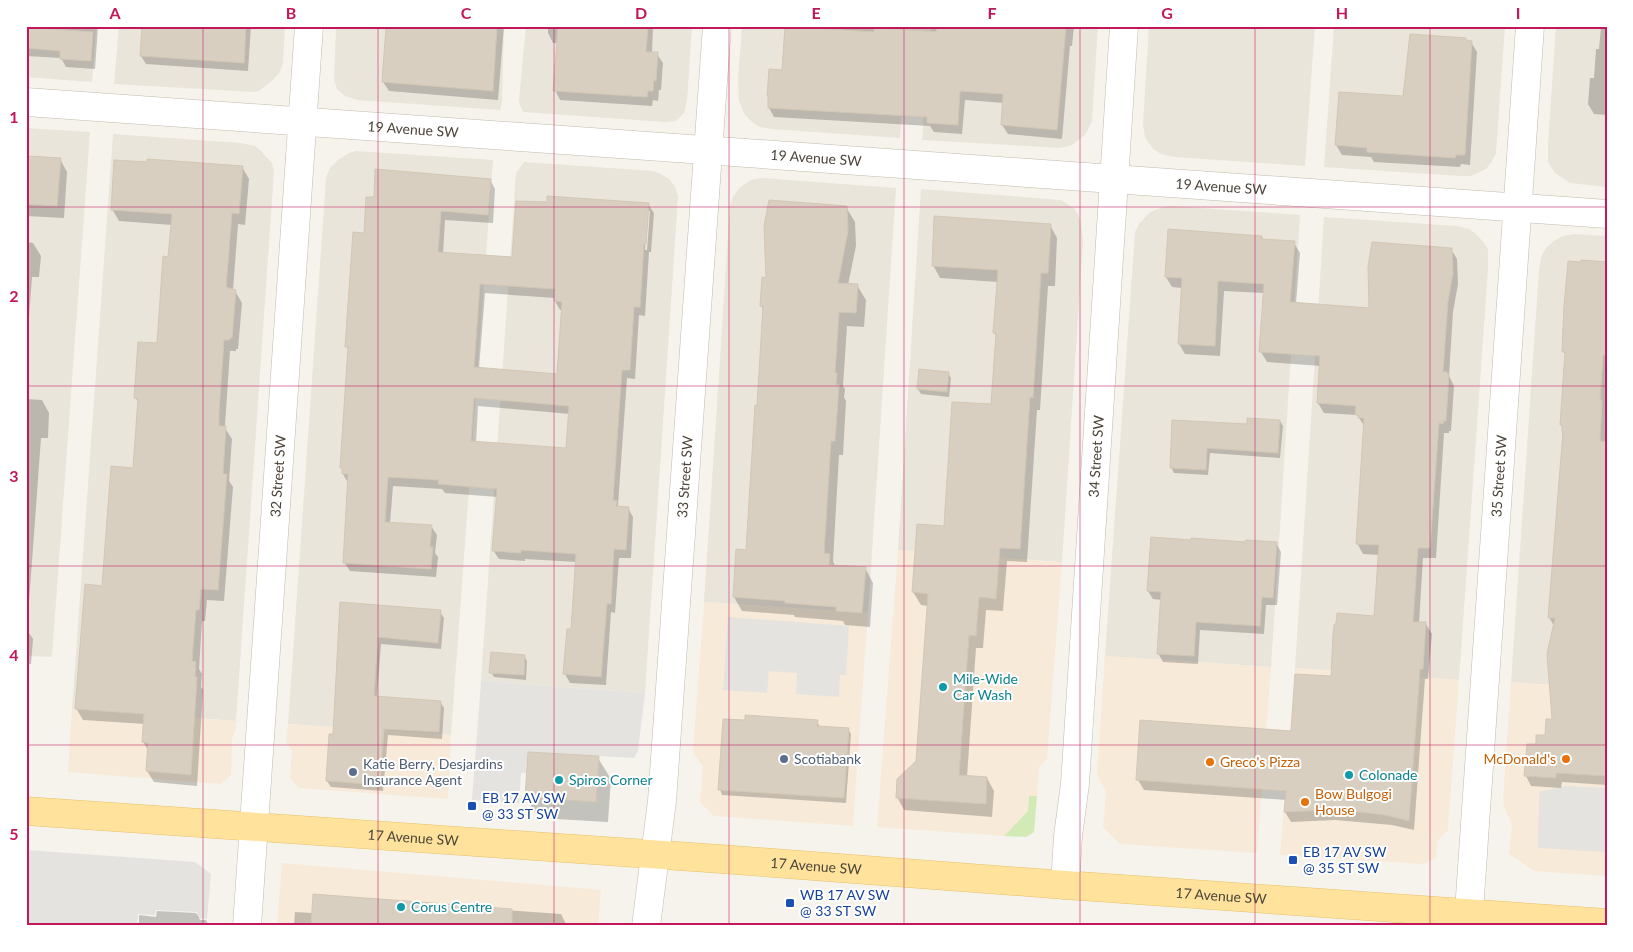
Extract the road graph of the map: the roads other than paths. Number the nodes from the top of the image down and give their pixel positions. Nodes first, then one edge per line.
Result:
1 (309, 26) edge
2 (716, 26) edge
3 (1124, 26) edge
4 (1530, 26) edge
5 (26, 102) edge
6 (303, 121) junction
7 (708, 150) junction
8 (1114, 178) junction
9 (1518, 207) junction
10 (1607, 214) edge
11 (26, 811) edge
12 (254, 826) junction
13 (655, 854) junction
14 (1065, 886) junction
15 (1468, 920) edge
16 (1607, 923) edge
17 (247, 926) edge
18 (646, 926) edge

1 - 6 street, 32 Street SW
2 - 7 street, 33 Street SW
3 - 8 street, 34 Street SW
4 - 9 street, 35 Street SW
5 - 6 street, 19 Avenue SW
6 - 7 street, 19 Avenue SW
6 - 12 street, 32 Street SW
7 - 8 street, 19 Avenue SW
7 - 13 street, 33 Street SW
8 - 9 street, 19 Avenue SW
8 - 14 street, 34 Street SW
9 - 10 street, 19 Avenue SW
9 - 15 street, 35 Street SW
11 - 12 main road, 17 Avenue SW
12 - 13 main road, 17 Avenue SW
12 - 17 street, 32 Street SW
13 - 14 main road, 17 Avenue SW
13 - 18 street, 33 Street SW
14 - 15 main road, 17 Avenue SW
15 - 16 main road, 17 Avenue SW

